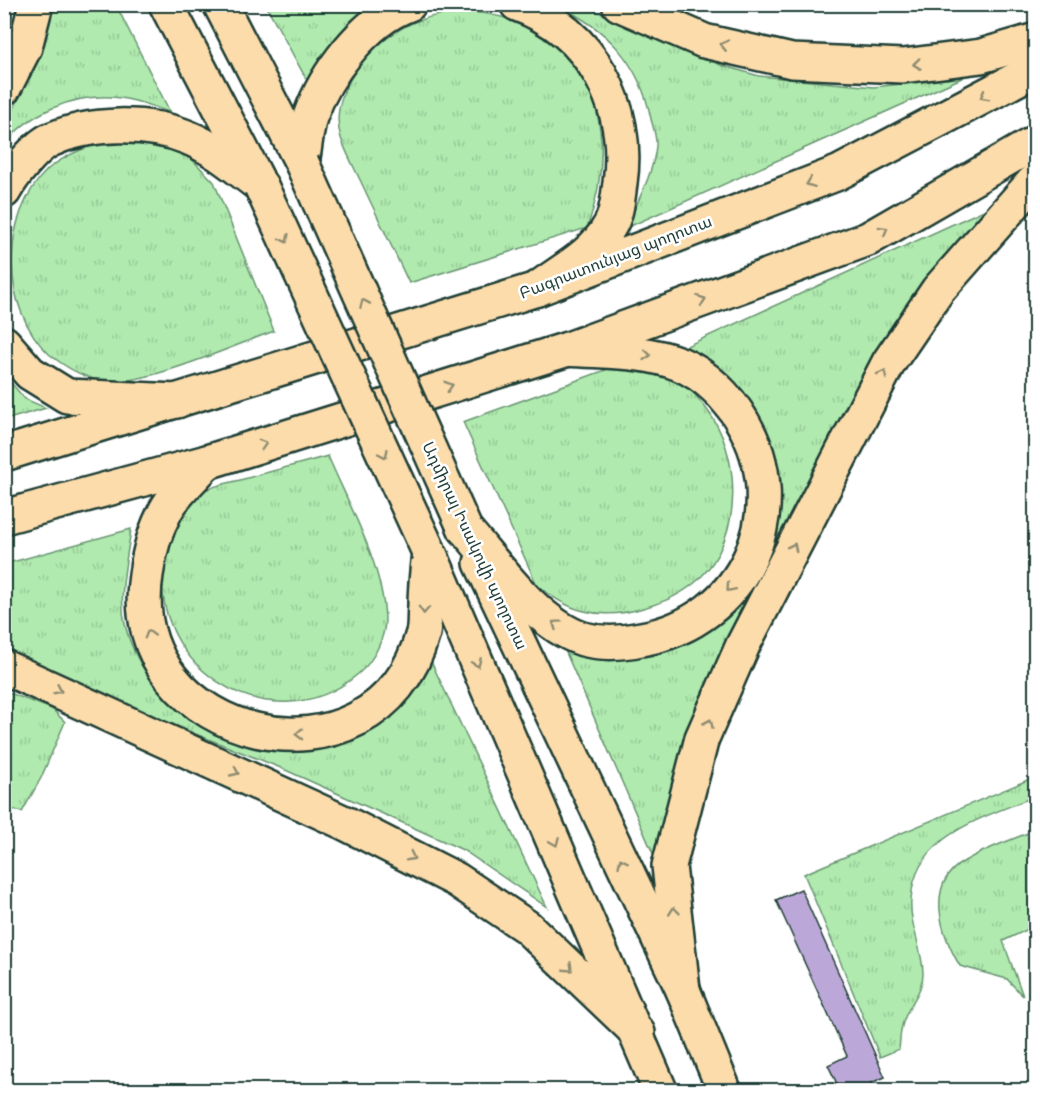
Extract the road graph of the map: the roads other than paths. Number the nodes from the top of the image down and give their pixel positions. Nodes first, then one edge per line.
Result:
1 (36, 4) edge
2 (166, 4) edge
3 (220, 4) edge
4 (409, 4) edge
5 (516, 4) edge
6 (619, 4) edge
7 (1035, 40) edge
8 (1035, 69) edge
9 (4, 88) edge
10 (1035, 142) edge
11 (302, 163) junction
12 (1035, 179) edge
13 (261, 186) junction
14 (4, 191) edge
15 (537, 289) junction
16 (4, 343) edge
17 (568, 349) junction
18 (177, 400) junction
19 (4, 454) edge
20 (207, 462) junction
21 (4, 517) edge
22 (465, 529) junction
23 (429, 552) junction
24 (4, 667) edge
25 (683, 990) junction
26 (638, 1033) junction
27 (660, 1090) edge
28 (724, 1090) edge

1 - 9 main road
2 - 13 main road
3 - 11 main road, Ադմիրալ Իսակովի պողոտա
4 - 11 main road
5 - 15 main road
7 -> 6 main road
8 -> 15 main road, Բագրատունյաց պողոտա
17 -> 10 main road
22 -> 11 main road, Ադմիրալ Իսակովի պողոտա, bridge
25 -> 12 main road
13 - 14 main road
13 -> 23 main road, bridge
15 - 18 main road, Բագրատունյաց պողոտա
16 - 18 main road
20 -> 17 main road
17 -> 22 main road
18 - 19 main road, Բագրատունյաց պողոտա
20 - 21 main road
23 -> 20 main road
25 -> 22 main road, Ադմիրալ Իսակովի պողոտա
23 -> 26 main road
24 -> 26 main road
25 - 28 main road, Ադմիրալ Իսակովի պողոտա
26 - 27 main road

